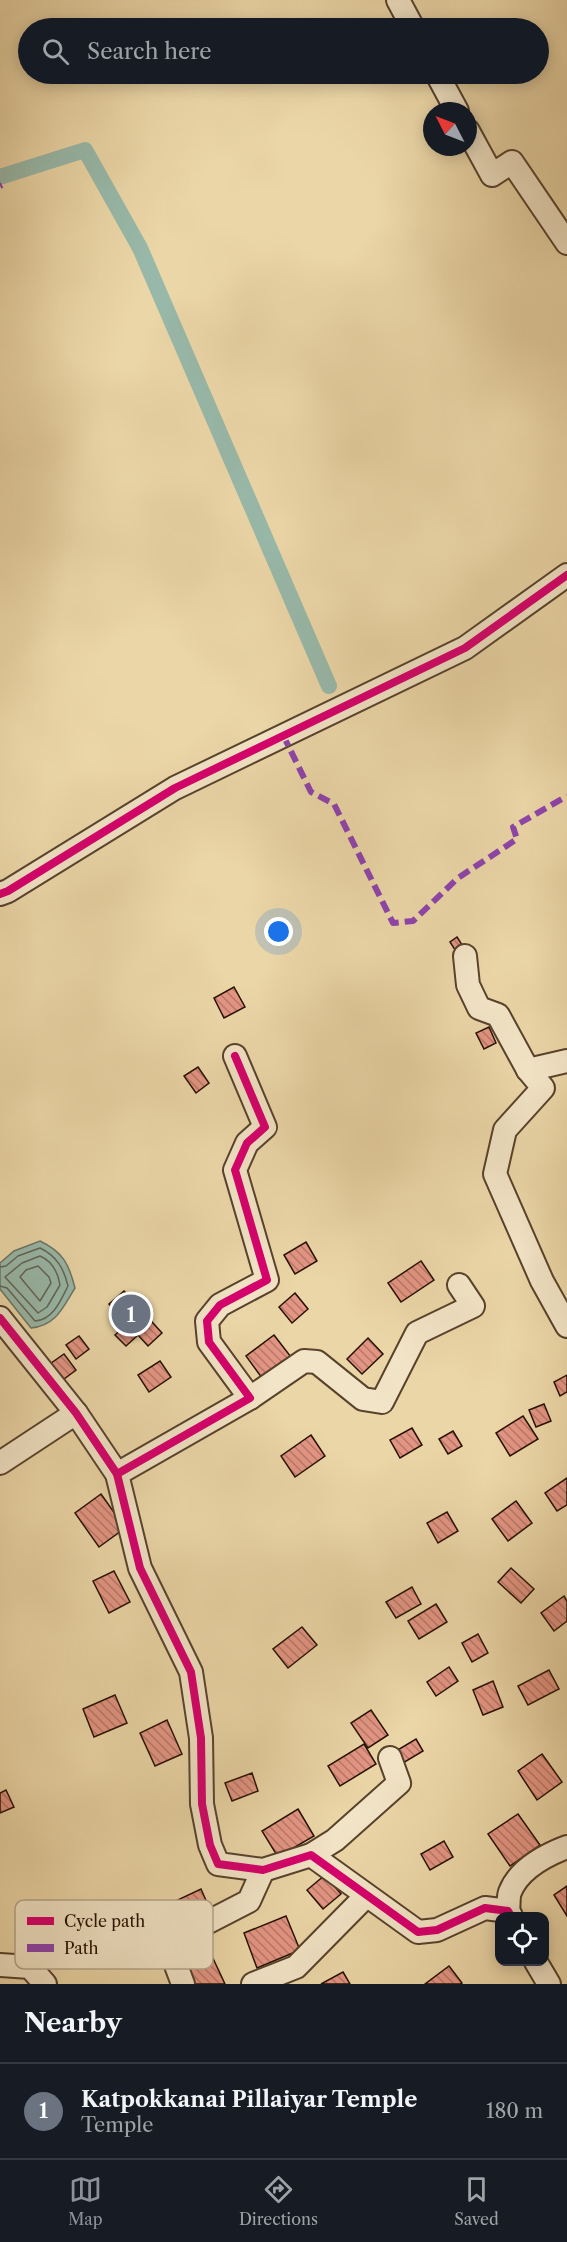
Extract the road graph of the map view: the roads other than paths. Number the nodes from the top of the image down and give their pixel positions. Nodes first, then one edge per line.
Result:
1 (398, 0) edge
2 (408, 18) edge
3 (443, 84) edge
4 (453, 102) edge
5 (477, 148) edge
6 (567, 243) edge
7 (567, 575) edge
8 (0, 894) edge
9 (465, 957) dead end
10 (235, 1056) dead end
11 (567, 1061) edge
12 (528, 1070) junction
13 (459, 1285) dead end
14 (0, 1318) edge
15 (567, 1326) edge
16 (250, 1398) junction
17 (76, 1413) junction
18 (0, 1463) edge
19 (117, 1474) junction
20 (390, 1758) dead end
21 (567, 1847) edge
22 (311, 1855) junction
23 (263, 1870) junction
24 (366, 1896) junction
25 (502, 1912) edge
26 (510, 1912) edge
27 (213, 1920) edge
28 (0, 1965) edge
29 (15, 1966) edge
30 (538, 1966) edge
31 (32, 1969) edge
32 (177, 1969) edge
33 (45, 1984) edge
34 (183, 1984) edge
35 (253, 1984) edge
36 (549, 1984) edge

1 - 2 street
3 - 4 street
5 - 6 street
7 - 8 street
9 - 12 street
10 - 16 street
11 - 12 street
12 - 15 street
13 - 16 street
14 - 17 street
16 - 19 street
17 - 18 street
17 - 19 street
19 - 23 street
20 - 22 street
21 - 26 street
22 - 23 street
22 - 24 street
23 - 27 street
24 - 25 street
24 - 35 street
28 - 29 street
30 - 36 street
31 - 33 street
32 - 34 street

